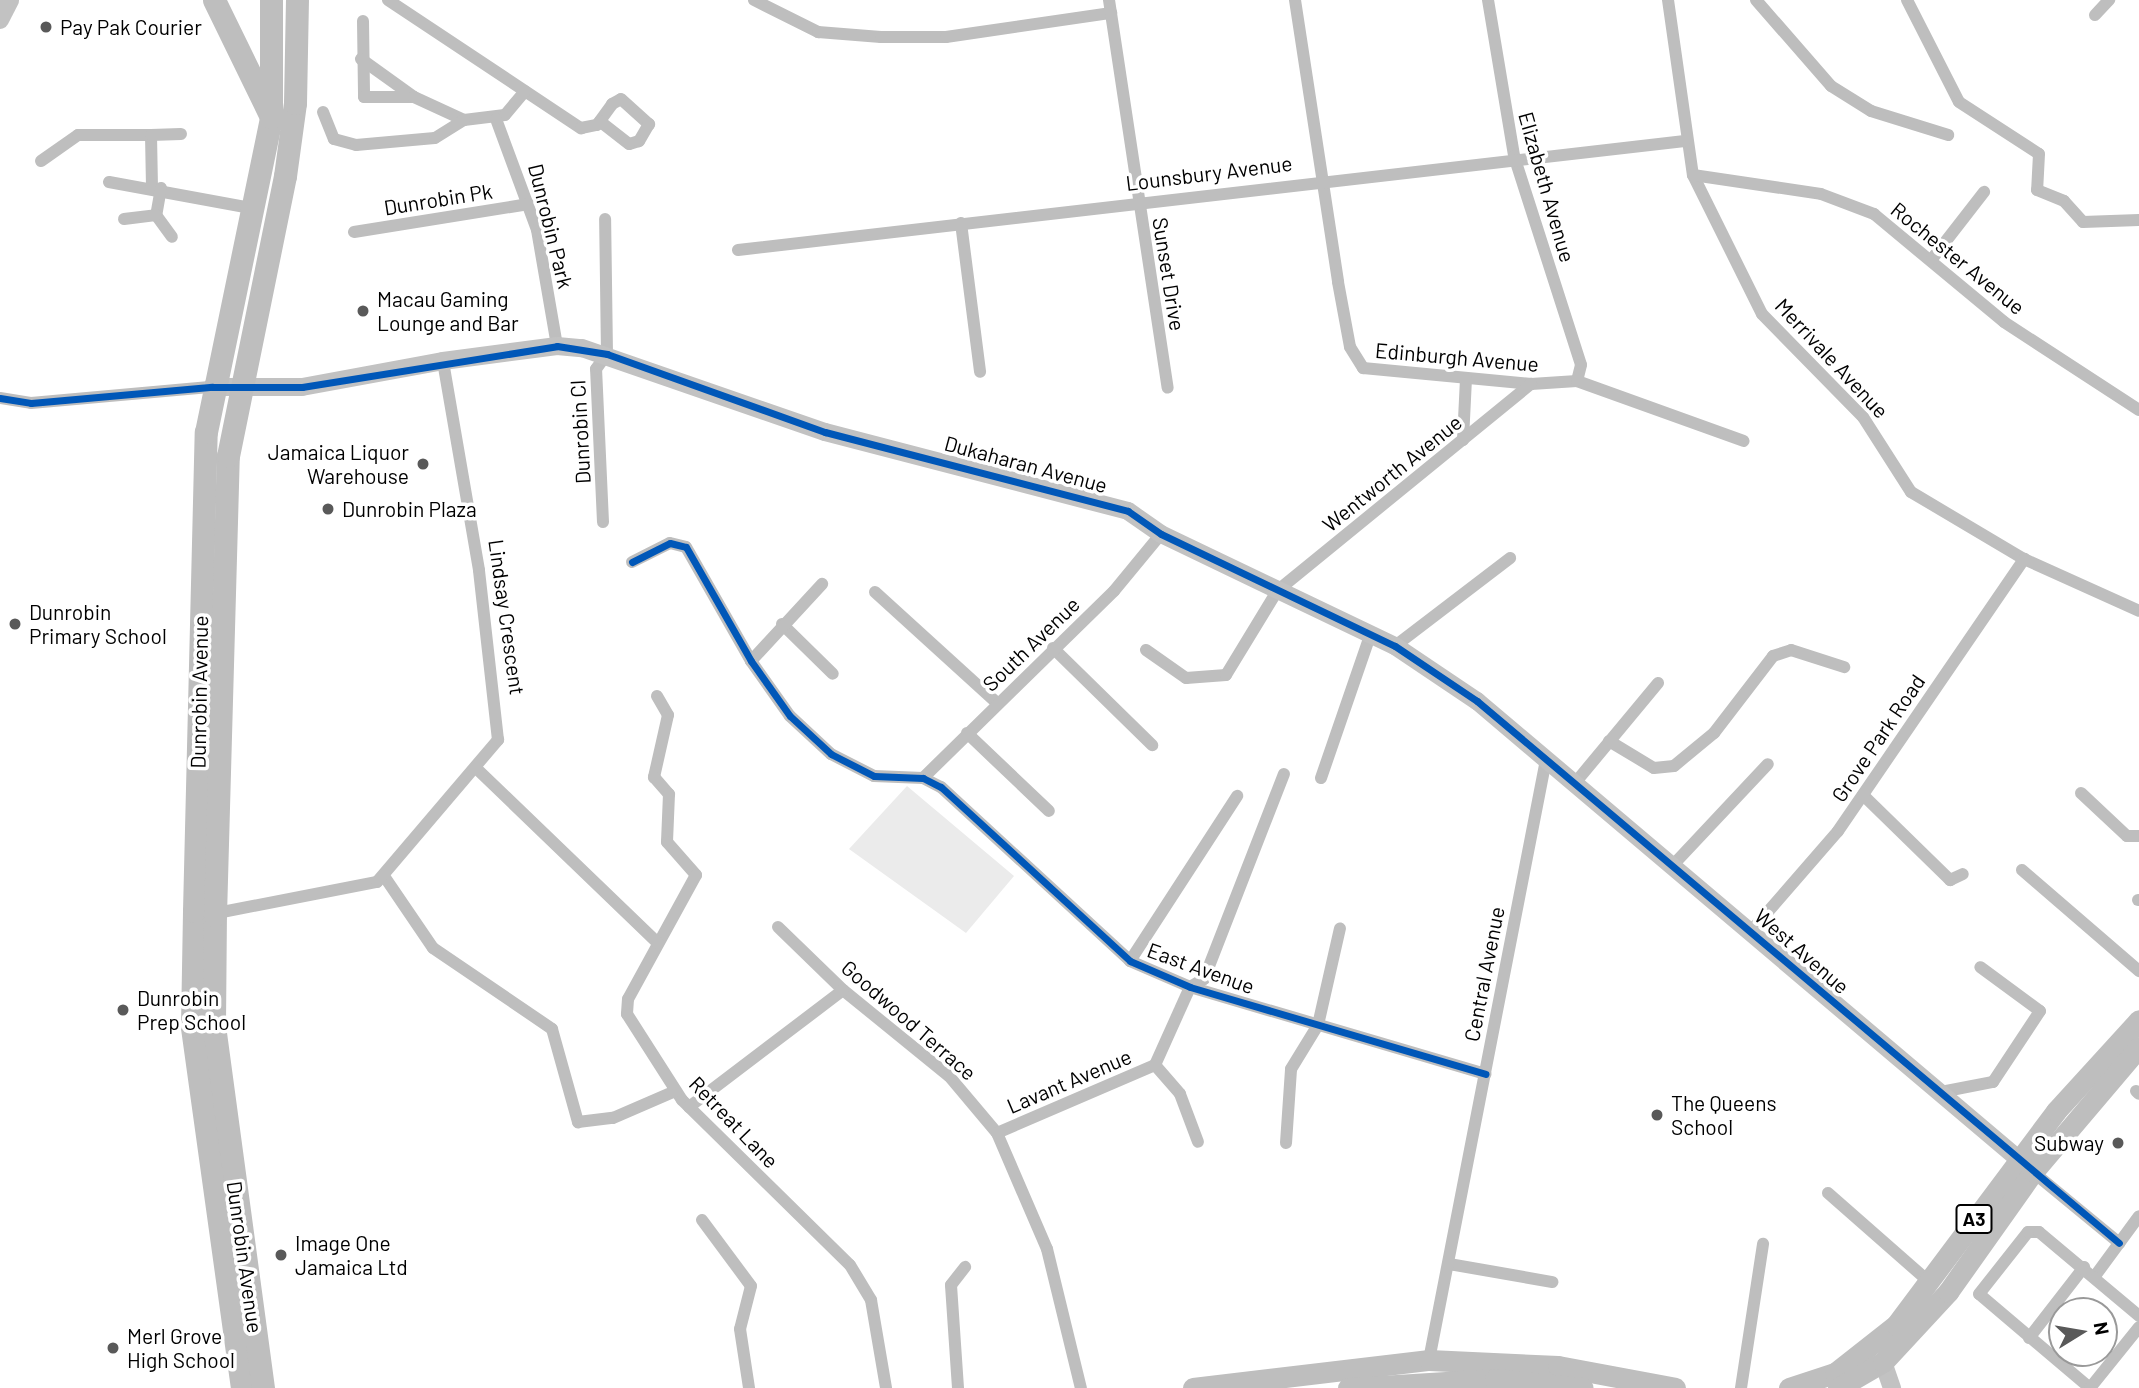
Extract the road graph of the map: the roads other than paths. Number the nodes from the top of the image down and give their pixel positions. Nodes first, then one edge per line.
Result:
1 (10, 0) edge
2 (214, 0) edge
3 (271, 0) edge
4 (297, 0) edge
5 (388, 0) edge
6 (1295, 0) edge
7 (1489, 0) edge
8 (1668, 0) edge
9 (1907, 0) edge
10 (2109, 0) edge
11 (757, 1) edge
12 (1110, 7) edge
13 (2095, 15) dead end
14 (0, 20) edge
15 (363, 22) dead end
16 (361, 59) junction
17 (525, 92) junction
18 (414, 97) junction
19 (323, 111) dead end
20 (271, 117) junction
21 (496, 119) junction
22 (464, 120) junction
23 (600, 121) dead end
24 (181, 134) dead end
25 (151, 135) junction
26 (1685, 141) junction
27 (1514, 156) junction
28 (41, 161) dead end
29 (1693, 175) junction
30 (1322, 180) junction
31 (109, 183) dead end
32 (157, 187) junction
33 (1984, 192) dead end
34 (1138, 201) junction
35 (529, 204) junction
36 (251, 208) junction
37 (156, 215) junction
38 (124, 219) dead end
39 (605, 219) dead end
40 (2139, 220) edge
41 (961, 223) junction
42 (354, 232) dead end
43 (172, 237) dead end
44 (738, 250) dead end
45 (1932, 259) junction
46 (557, 346) junction
47 (607, 354) junction
48 (443, 361) junction
49 (980, 372) dead end
50 (1466, 379) junction
51 (1577, 381) junction
52 (1531, 384) junction
53 (212, 387) junction
54 (238, 388) junction
55 (1168, 388) dead end
56 (0, 398) edge
57 (2139, 410) edge
58 (1463, 440) junction
59 (1744, 441) dead end
60 (603, 522) dead end
61 (1161, 534) junction
62 (1510, 558) dead end
63 (2024, 559) junction
64 (632, 562) dead end
65 (822, 584) dead end
66 (1277, 591) junction
67 (875, 592) dead end
68 (2138, 608) edge
69 (782, 624) junction
70 (1370, 636) junction
71 (1395, 646) junction
72 (1053, 648) junction
73 (1146, 650) dead end
74 (751, 661) junction
75 (1844, 667) dead end
76 (833, 674) dead end
77 (1658, 683) dead end
78 (657, 696) dead end
79 (997, 703) junction
80 (967, 733) junction
81 (1609, 741) junction
82 (1152, 745) dead end
83 (1546, 760) junction
84 (1768, 764) dead end
85 (478, 770) junction
86 (1284, 774) dead end
87 (923, 778) junction
88 (1321, 778) dead end
89 (1575, 783) junction
90 (2081, 793) dead end
91 (1863, 795) junction
92 (1237, 796) dead end
93 (1049, 811) dead end
94 (2139, 836) edge
95 (1674, 864) junction
96 (2022, 870) dead end
97 (1963, 874) dead end
98 (384, 876) junction
99 (205, 913) junction
100 (778, 927) dead end
101 (1340, 928) dead end
102 (1752, 930) junction
103 (658, 943) junction
104 (1130, 961) junction
105 (1980, 967) dead end
106 (2139, 971) edge
107 (1190, 987) junction
108 (843, 990) junction
109 (2139, 1020) edge
110 (1318, 1025) junction
111 (2139, 1047) edge
112 (1155, 1065) junction
113 (1485, 1074) junction
114 (675, 1091) junction
115 (1941, 1092) junction
116 (689, 1107) junction
117 (997, 1133) junction
118 (1198, 1142) dead end
119 (1286, 1143) dead end
120 (2026, 1165) junction
121 (1828, 1193) dead end
122 (2139, 1216) edge
123 (702, 1220) dead end
124 (2119, 1242) junction
125 (1763, 1244) dead end
126 (1449, 1264) junction
127 (965, 1267) dead end
128 (2084, 1267) junction
129 (2095, 1276) junction
130 (1928, 1281) junction
131 (1552, 1282) dead end
132 (2139, 1316) edge
133 (2139, 1326) edge
134 (2029, 1338) junction
135 (1883, 1362) junction
136 (1433, 1376) edge
137 (242, 1388) edge
138 (263, 1388) edge
139 (749, 1388) edge
140 (886, 1388) edge
141 (958, 1388) edge
142 (1081, 1388) edge
143 (1194, 1388) edge
144 (1349, 1388) edge
145 (1583, 1388) edge
146 (1675, 1388) edge
147 (1741, 1388) edge
148 (1789, 1388) edge
149 (1838, 1388) edge
150 (1892, 1388) edge
151 (2090, 1388) edge

1 - 14 street
2 - 20 highway
3 - 20 highway, Dunrobin Avenue
4 - 54 highway, Dunrobin Avenue
5 - 17 street
6 - 30 street, Edinburgh Avenue
7 - 27 street, Elizabeth Avenue
8 - 26 street, Merrivale Avenue
9 - 40 street
10 - 13 street
11 - 12 street
12 - 34 street, Sunset Drive
15 - 16 street
16 - 18 street
16 - 18 street
17 - 21 street
17 - 23 street
18 - 22 street
19 - 22 street
20 - 36 highway, Dunrobin Avenue
21 - 22 street
21 - 35 street, Dunrobin Park
24 - 25 street
25 - 28 street
25 - 32 street
26 - 27 street, Lounsbury Avenue
26 - 29 street, Merrivale Avenue
27 - 30 street, Lounsbury Avenue
27 - 51 street, Elizabeth Avenue
29 - 45 street, Rochester Avenue
29 - 63 street, Merrivale Avenue
30 - 34 street, Lounsbury Avenue
30 - 50 street, Edinburgh Avenue
31 - 32 street
32 - 36 street
32 - 37 street
33 - 45 street
34 - 41 street, Lounsbury Avenue
34 - 55 street, Sunset Drive
35 - 42 street, Dunrobin Pk
35 - 46 street, Dunrobin Park
36 - 53 highway, Dunrobin Avenue
37 - 38 street
37 - 43 street
39 - 47 street, Dunrobin Cl
41 - 44 street, Lounsbury Avenue
41 - 49 street
45 - 57 street, Rochester Avenue
46 - 47 street, Dukaharan Avenue
46 - 48 street, Dukaharan Avenue
47 - 60 street, Dunrobin Cl
47 - 61 street, Dukaharan Avenue
48 - 54 street
48 - 85 street, Lindsay Crescent
50 - 52 street, Edinburgh Avenue
50 - 58 street
51 - 52 street, Edinburgh Avenue
51 - 59 street, Edinburgh Avenue
52 - 58 street, Wentworth Avenue
53 - 54 street
53 - 56 street
53 - 99 highway, Dunrobin Avenue
54 - 99 highway, Dunrobin Avenue
58 - 66 street, Wentworth Avenue
61 - 66 street, Dukaharan Avenue
61 - 72 street, South Avenue
62 - 71 street
63 - 68 street, Merrivale Avenue
63 - 91 street, Grove Park Road
64 - 74 street
65 - 69 street
66 - 70 street, Dukaharan Avenue
66 - 73 street, Wentworth Avenue
67 - 79 street
69 - 74 street
69 - 76 street
70 - 71 street, Dukaharan Avenue
70 - 88 street
71 - 83 street, Dukaharan Avenue
72 - 79 street, South Avenue
72 - 82 street
74 - 87 street
75 - 81 street
77 - 81 street
78 - 103 street
79 - 80 street, South Avenue
80 - 87 street, South Avenue
80 - 93 street
81 - 89 street
83 - 89 street, West Avenue
83 - 113 street, Central Avenue
84 - 95 street
85 - 98 street, Lindsay Crescent
85 - 103 street
86 - 107 street, Lavant Avenue
87 - 104 street, East Avenue
89 - 95 street, West Avenue
90 - 94 street
91 - 97 street
91 - 102 street, Grove Park Road
92 - 104 street
95 - 102 street, West Avenue
96 - 106 street
98 - 99 street, Lindsay Crescent
98 - 114 street
99 - 137 highway, Dunrobin Avenue
99 - 138 highway, Dunrobin Avenue
100 - 108 street, Goodwood Terrace
101 - 110 street
102 - 115 street, West Avenue
103 - 114 street, Retreat Lane
104 - 107 street, East Avenue
105 - 115 street
107 - 110 street, East Avenue
107 - 112 street, Lavant Avenue
108 - 116 street
108 - 117 street, Goodwood Terrace
109 - 120 main road, A3
110 - 113 street, East Avenue
110 - 119 street
111 - 120 main road, A3
112 - 117 street, Lavant Avenue
112 - 118 street
113 - 126 street, Central Avenue
114 - 116 street, Retreat Lane
115 - 120 street, West Avenue
116 - 140 street, Retreat Lane
117 - 142 street, Goodwood Terrace
120 - 124 street
120 - 130 main road, A3
120 - 135 main road, A3
121 - 130 street
122 - 124 street
123 - 139 street
124 - 129 street
125 - 147 street
126 - 131 street
126 - 136 street, Central Avenue
127 - 141 street
128 - 129 street
128 - 134 street
128 - 134 street
129 - 132 street
130 - 148 main road, A3
133 - 151 street
134 - 151 street
135 - 149 main road, A3
135 - 150 street
136 - 143 main road
136 - 144 main road
136 - 145 main road
136 - 146 main road

